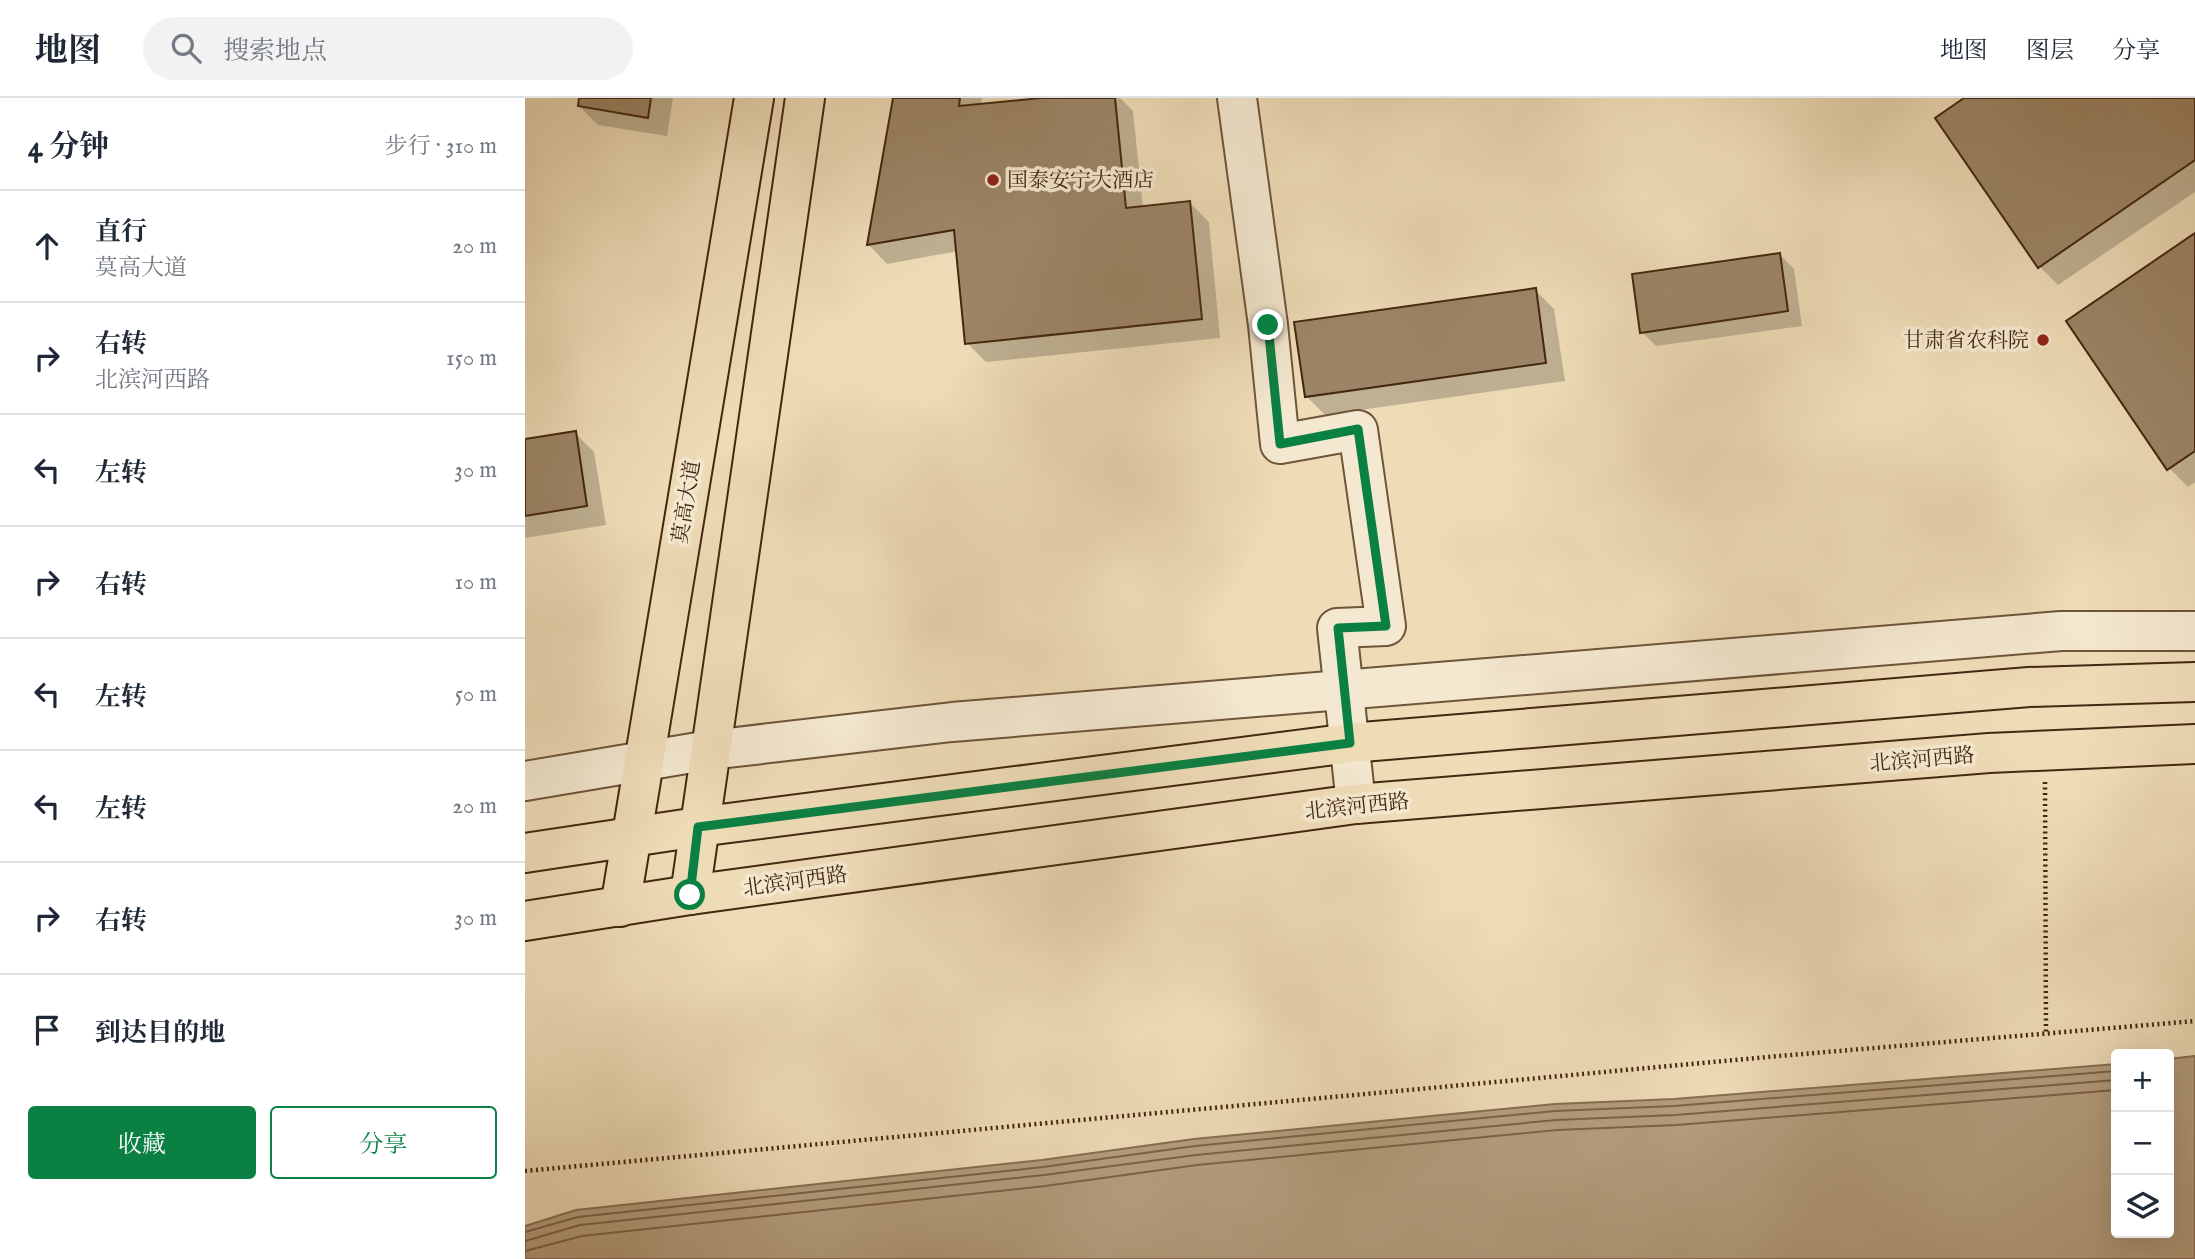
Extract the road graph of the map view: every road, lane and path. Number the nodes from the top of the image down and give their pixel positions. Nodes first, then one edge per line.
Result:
1 (754, 98) edge
2 (805, 98) edge
3 (1237, 98) edge
4 (2195, 631) edge
5 (2195, 682) edge
6 (1344, 690) junction
7 (1350, 743) junction
8 (2148, 744) junction
9 (2195, 744) edge
10 (710, 750) junction
11 (2045, 750) junction
12 (2195, 752) edge
13 (643, 762) junction
14 (525, 781) edge
15 (1356, 804) junction
16 (698, 827) junction
17 (630, 837) junction
18 (525, 853) edge
19 (690, 895) junction
20 (620, 906) junction
21 (525, 921) edge
22 (2195, 1021) edge
23 (2046, 1034) junction
24 (525, 1171) edge

1 - 13 main road, 莫高大道
2 - 10 main road
3 - 6 street
4 - 6 street
5 - 7 main road
6 - 7 street
6 - 10 street
7 - 15 street
7 - 16 main road
8 - 9 main road, 北滨河西路
8 - 11 main road, 北滨河西路
8 - 12 main road
10 - 13 street
10 - 16 main road
11 - 15 main road, 北滨河西路
11 - 23 path
13 - 14 street
13 - 17 main road, 莫高大道
15 - 19 main road, 北滨河西路
16 - 17 main road
16 - 19 main road
17 - 18 main road
17 - 20 main road, 莫高大道
19 - 20 main road, 北滨河西路
20 - 21 main road, 北滨河西路
22 - 23 path
23 - 24 path

